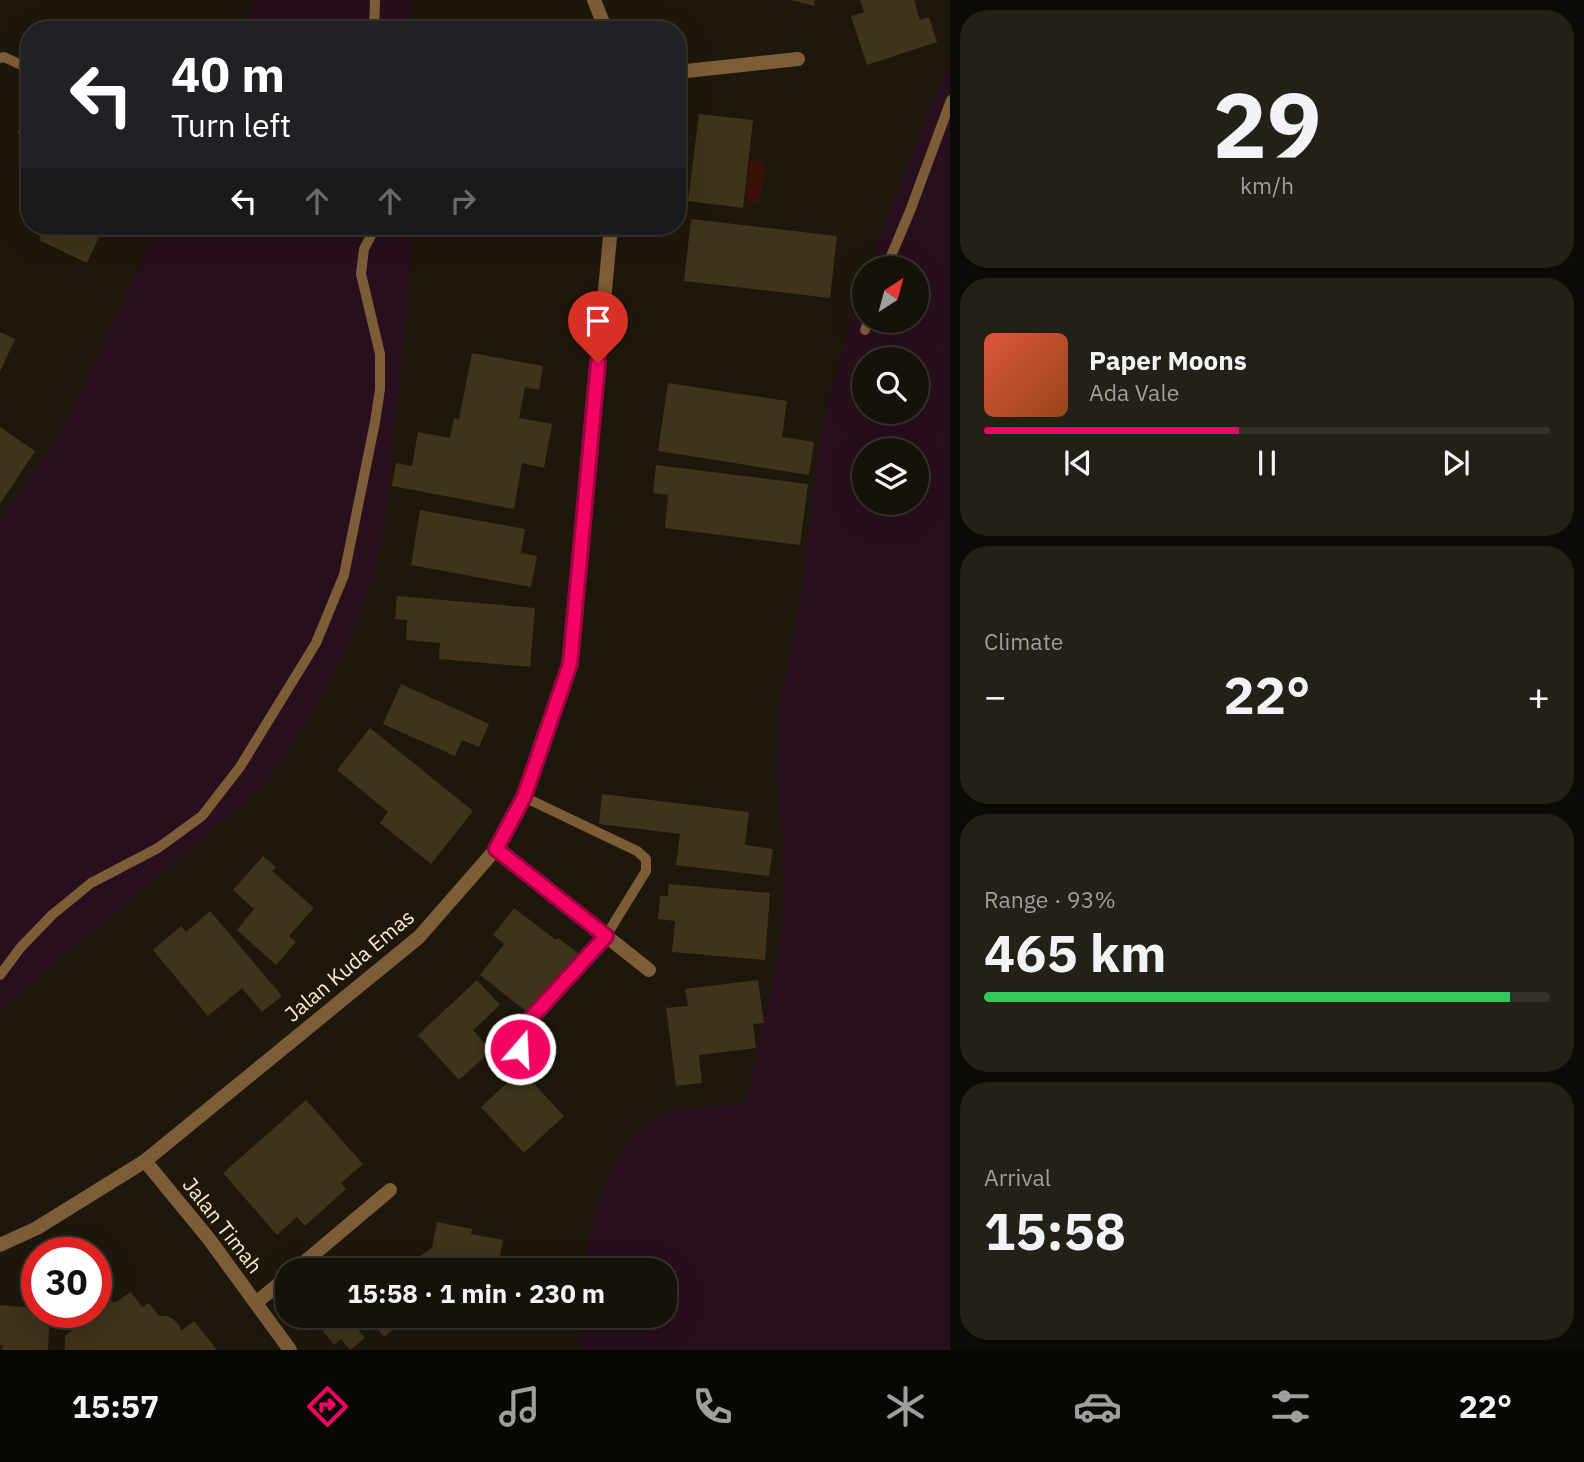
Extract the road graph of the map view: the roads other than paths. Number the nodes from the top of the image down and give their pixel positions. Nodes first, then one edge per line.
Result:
1 (375, 0) edge
2 (594, 0) edge
3 (374, 21) edge
4 (602, 21) edge
5 (0, 58) edge
6 (798, 60) dead end
7 (21, 65) edge
8 (686, 71) edge
9 (950, 100) edge
10 (371, 235) edge
11 (610, 235) edge
12 (891, 256) edge
13 (524, 797) junction
14 (496, 849) junction
15 (606, 936) junction
16 (649, 970) dead end
17 (0, 975) edge
18 (533, 1069) dead end
19 (145, 1161) junction
20 (390, 1190) dead end
21 (0, 1245) edge
22 (309, 1258) edge
23 (275, 1287) edge
24 (256, 1303) junction
25 (290, 1350) edge

1 - 3 lane
2 - 4 street
5 - 7 lane
6 - 8 street
9 - 12 lane
10 - 17 lane
11 - 13 street, Jalan Kuda Emas
13 - 14 street, Jalan Kuda Emas
13 - 15 lane
14 - 15 street
14 - 19 street, Jalan Kuda Emas
15 - 16 street
15 - 18 street
19 - 21 street, Jalan Kuda Emas
19 - 24 street, Jalan Timah
20 - 22 street
23 - 24 street
24 - 25 street, Jalan Timah

